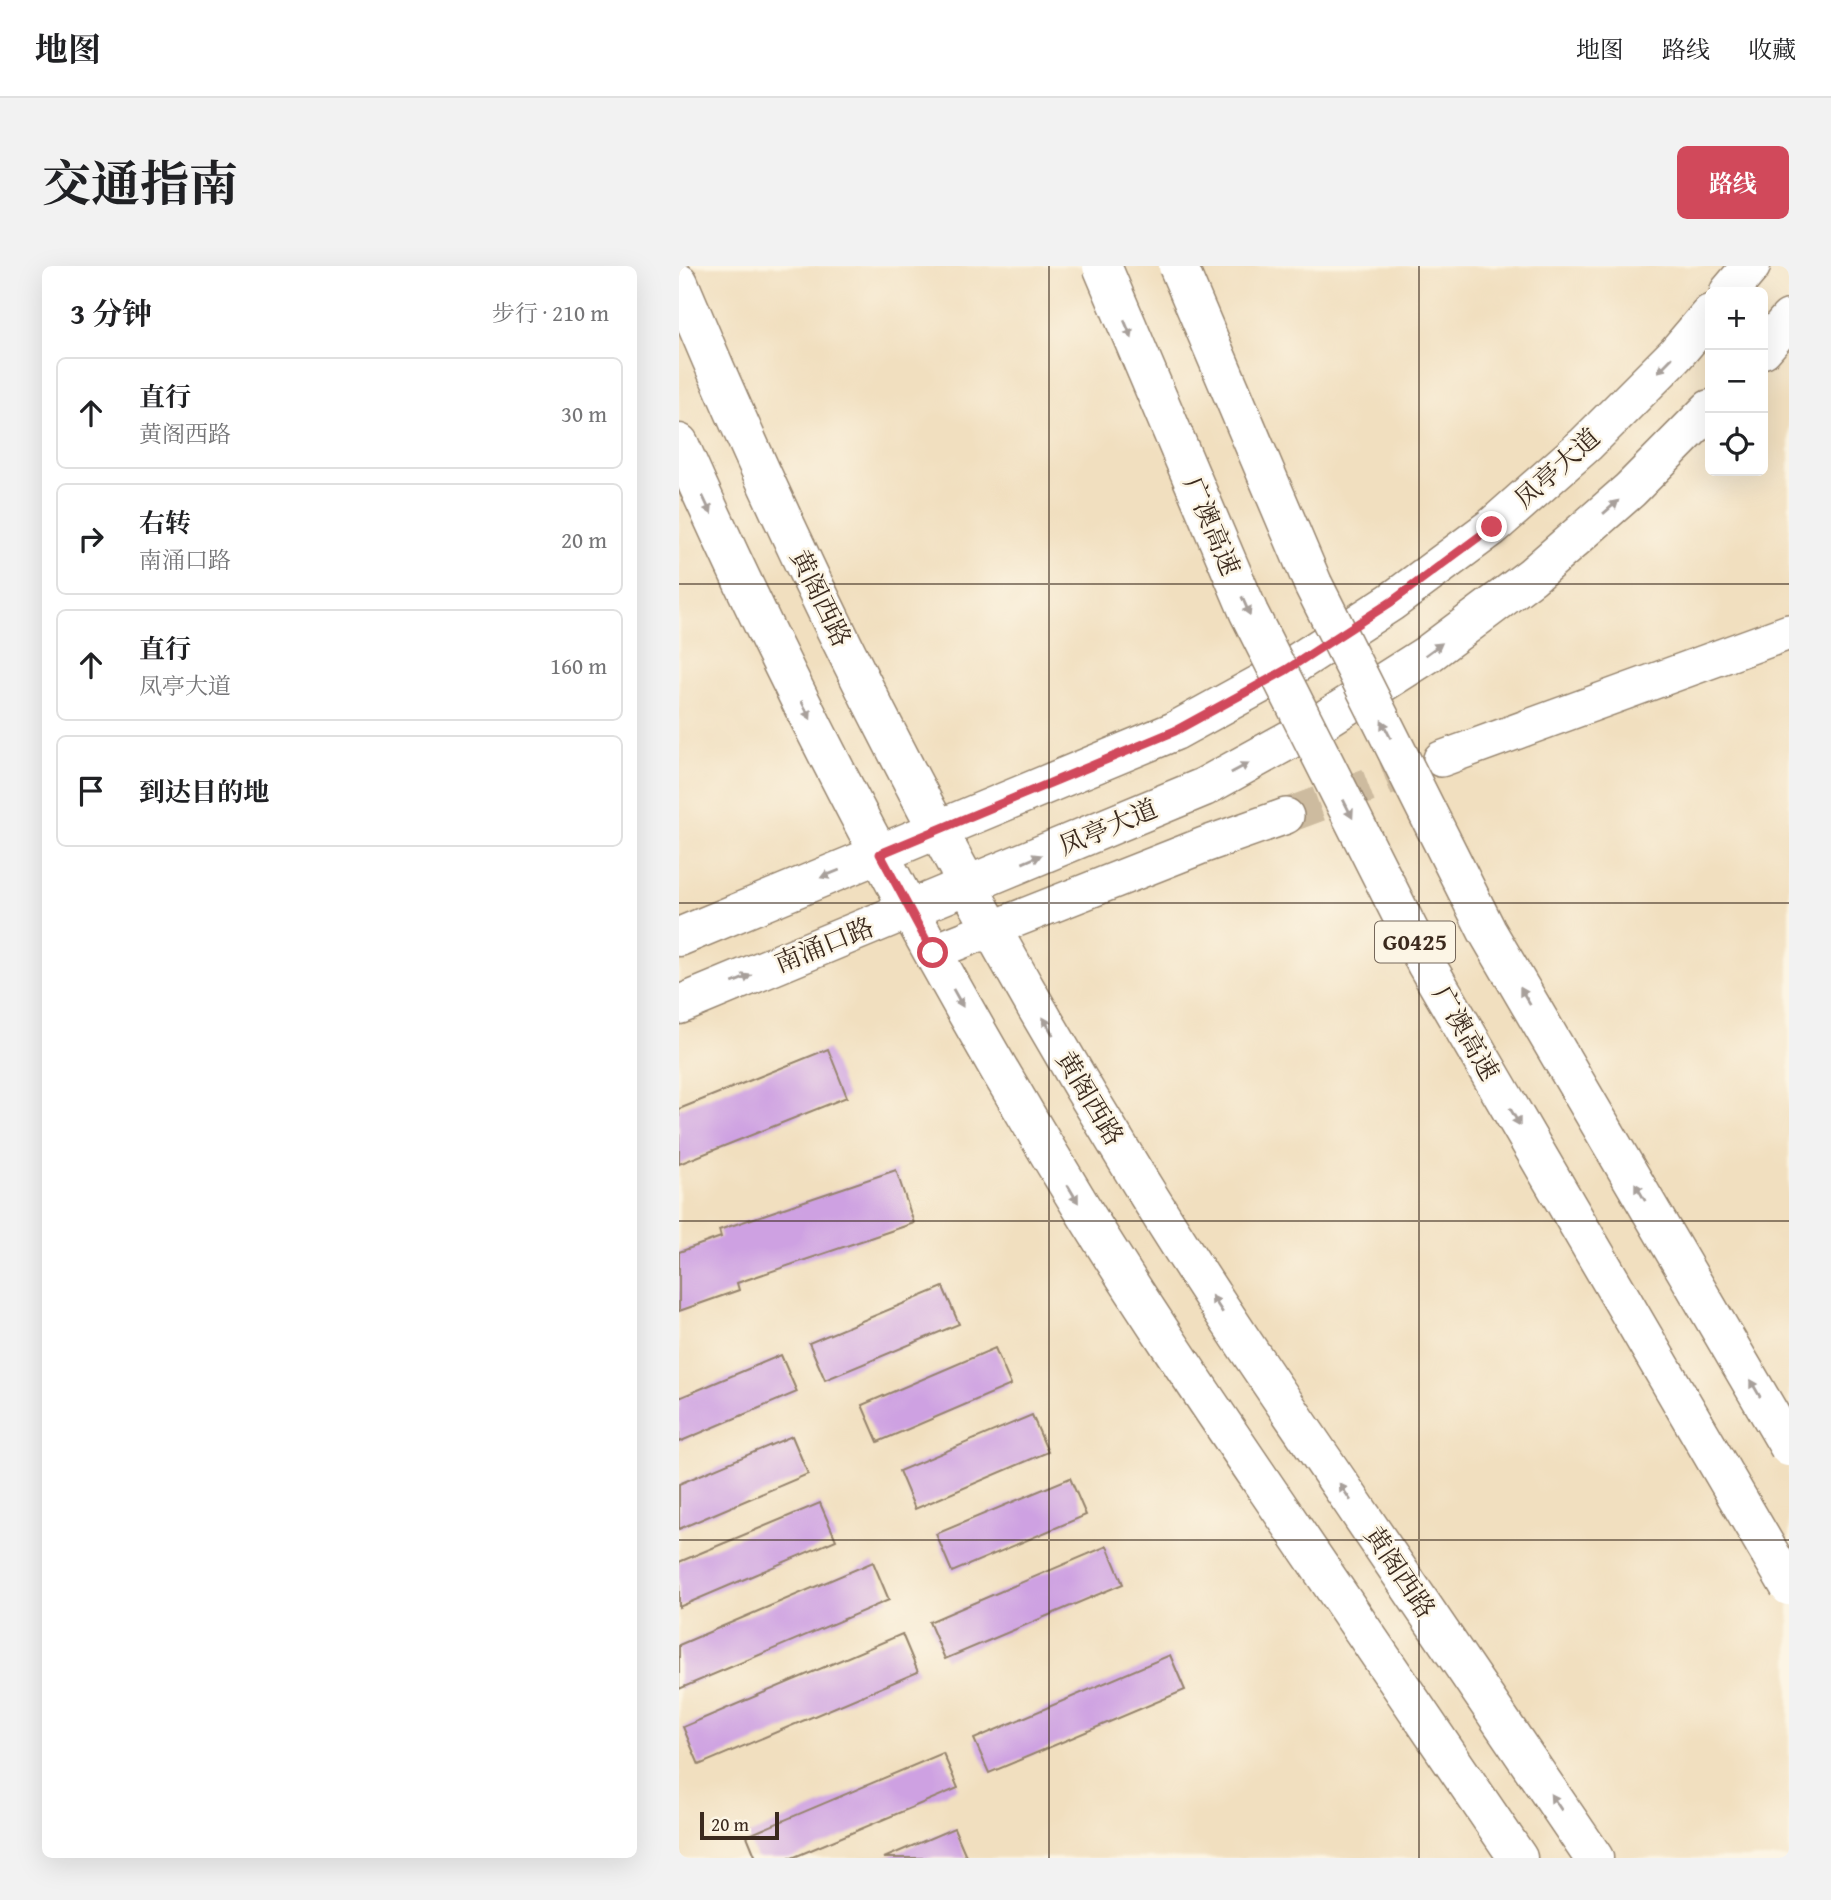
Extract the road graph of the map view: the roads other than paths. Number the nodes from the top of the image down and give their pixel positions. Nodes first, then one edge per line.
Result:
1 (1102, 266) edge
2 (1178, 266) edge
3 (1751, 266) edge
4 (679, 283) edge
5 (1733, 287) edge
6 (1789, 319) edge
7 (1705, 320) edge
8 (1768, 343) edge
9 (1706, 413) edge
10 (679, 443) edge
11 (1789, 632) edge
12 (1441, 759) tunnel mouth
13 (1286, 816) tunnel mouth
14 (939, 830) junction
15 (880, 854) junction
16 (969, 886) junction
17 (909, 910) junction
18 (993, 929) junction
19 (679, 937) edge
20 (933, 953) junction
21 (679, 1005) edge
22 (1789, 1447) edge
23 (1789, 1586) edge
24 (1518, 1858) edge
25 (1594, 1858) edge

1 -> 23 main road, 广澳高速 / G0425, bridge
22 -> 2 main road, G0425, bridge
3 - 5 main road
4 - 14 main road, 黄阁西路
6 - 8 main road
7 -> 14 main road, 凤亭大道
16 -> 9 main road, 凤亭大道
10 -> 15 main road
11 - 12 street
13 - 18 street
14 - 15 main road
14 - 16 main road, 黄阁西路
15 - 17 main road
15 -> 19 main road
16 - 17 main road, 南涌口路
16 - 18 main road, 黄阁西路
17 - 20 main road
21 -> 17 main road, 南涌口路
18 - 20 street
25 -> 18 main road, 黄阁西路
20 -> 24 main road

